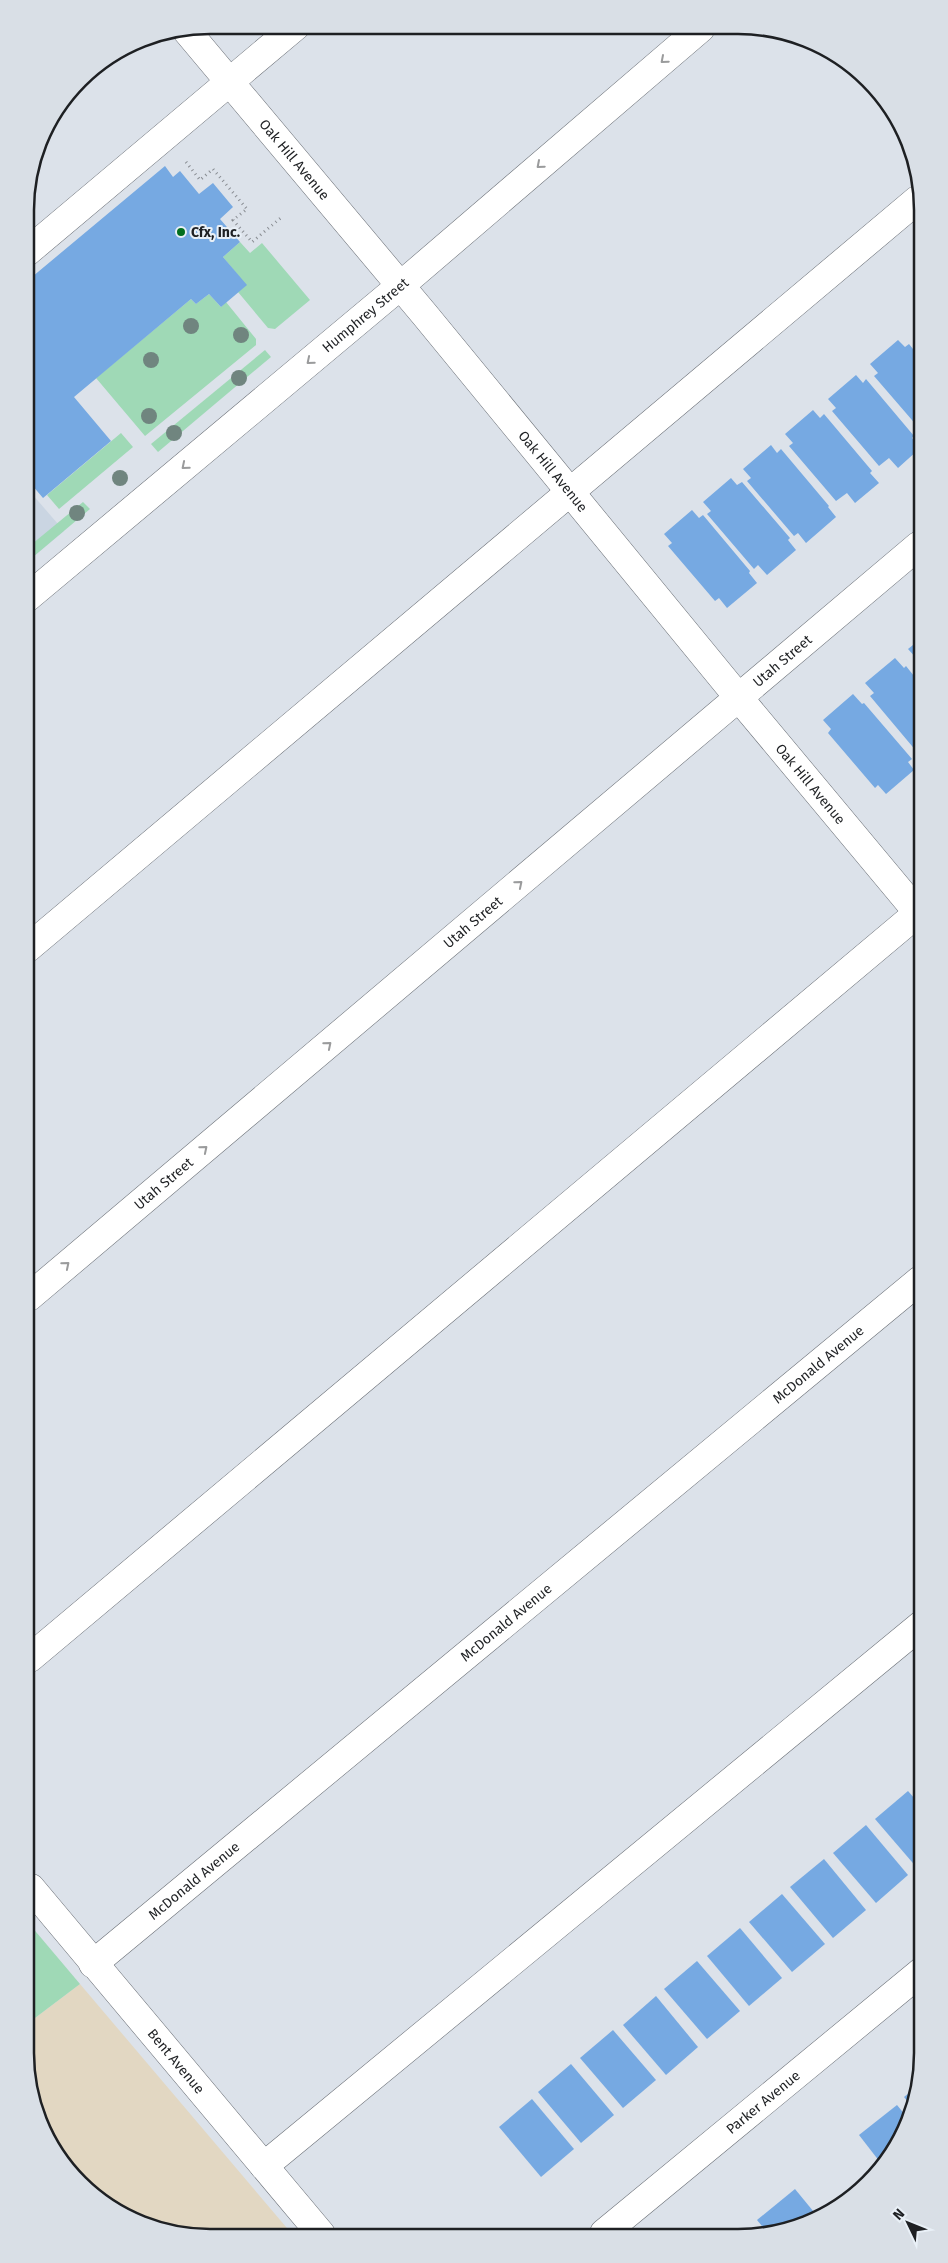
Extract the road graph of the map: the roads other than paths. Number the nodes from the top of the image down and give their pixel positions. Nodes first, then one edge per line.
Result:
1 (286, 34) edge
2 (694, 34) edge
3 (190, 35) edge
4 (230, 81) junction
5 (914, 203) edge
6 (34, 246) edge
7 (400, 286) junction
8 (570, 491) junction
9 (914, 549) edge
10 (34, 592) edge
11 (739, 698) junction
12 (914, 907) edge
13 (914, 917) edge
14 (34, 943) edge
15 (914, 1285) edge
16 (34, 1293) edge
17 (914, 1632) edge
18 (34, 1655) edge
19 (34, 1892) edge
20 (93, 1964) junction
21 (914, 1978) edge
22 (264, 2166) junction
23 (317, 2229) edge
24 (609, 2229) edge

1 - 4 street
2 -> 7 street, Humphrey Street
3 - 4 street, Oak Hill Avenue
4 - 6 street
4 - 7 street, Oak Hill Avenue
5 - 8 street
7 - 8 street, Oak Hill Avenue
7 -> 10 street, Humphrey Street
8 - 11 street, Oak Hill Avenue
8 - 14 street
9 - 11 street, Utah Street
11 - 12 street, Oak Hill Avenue
16 -> 11 street, Utah Street
13 - 18 street
15 - 20 street, McDonald Avenue
17 - 22 street
19 - 20 street, Bent Avenue
20 - 22 street, Bent Avenue
21 - 24 street, Parker Avenue
22 - 23 street, Bent Avenue

